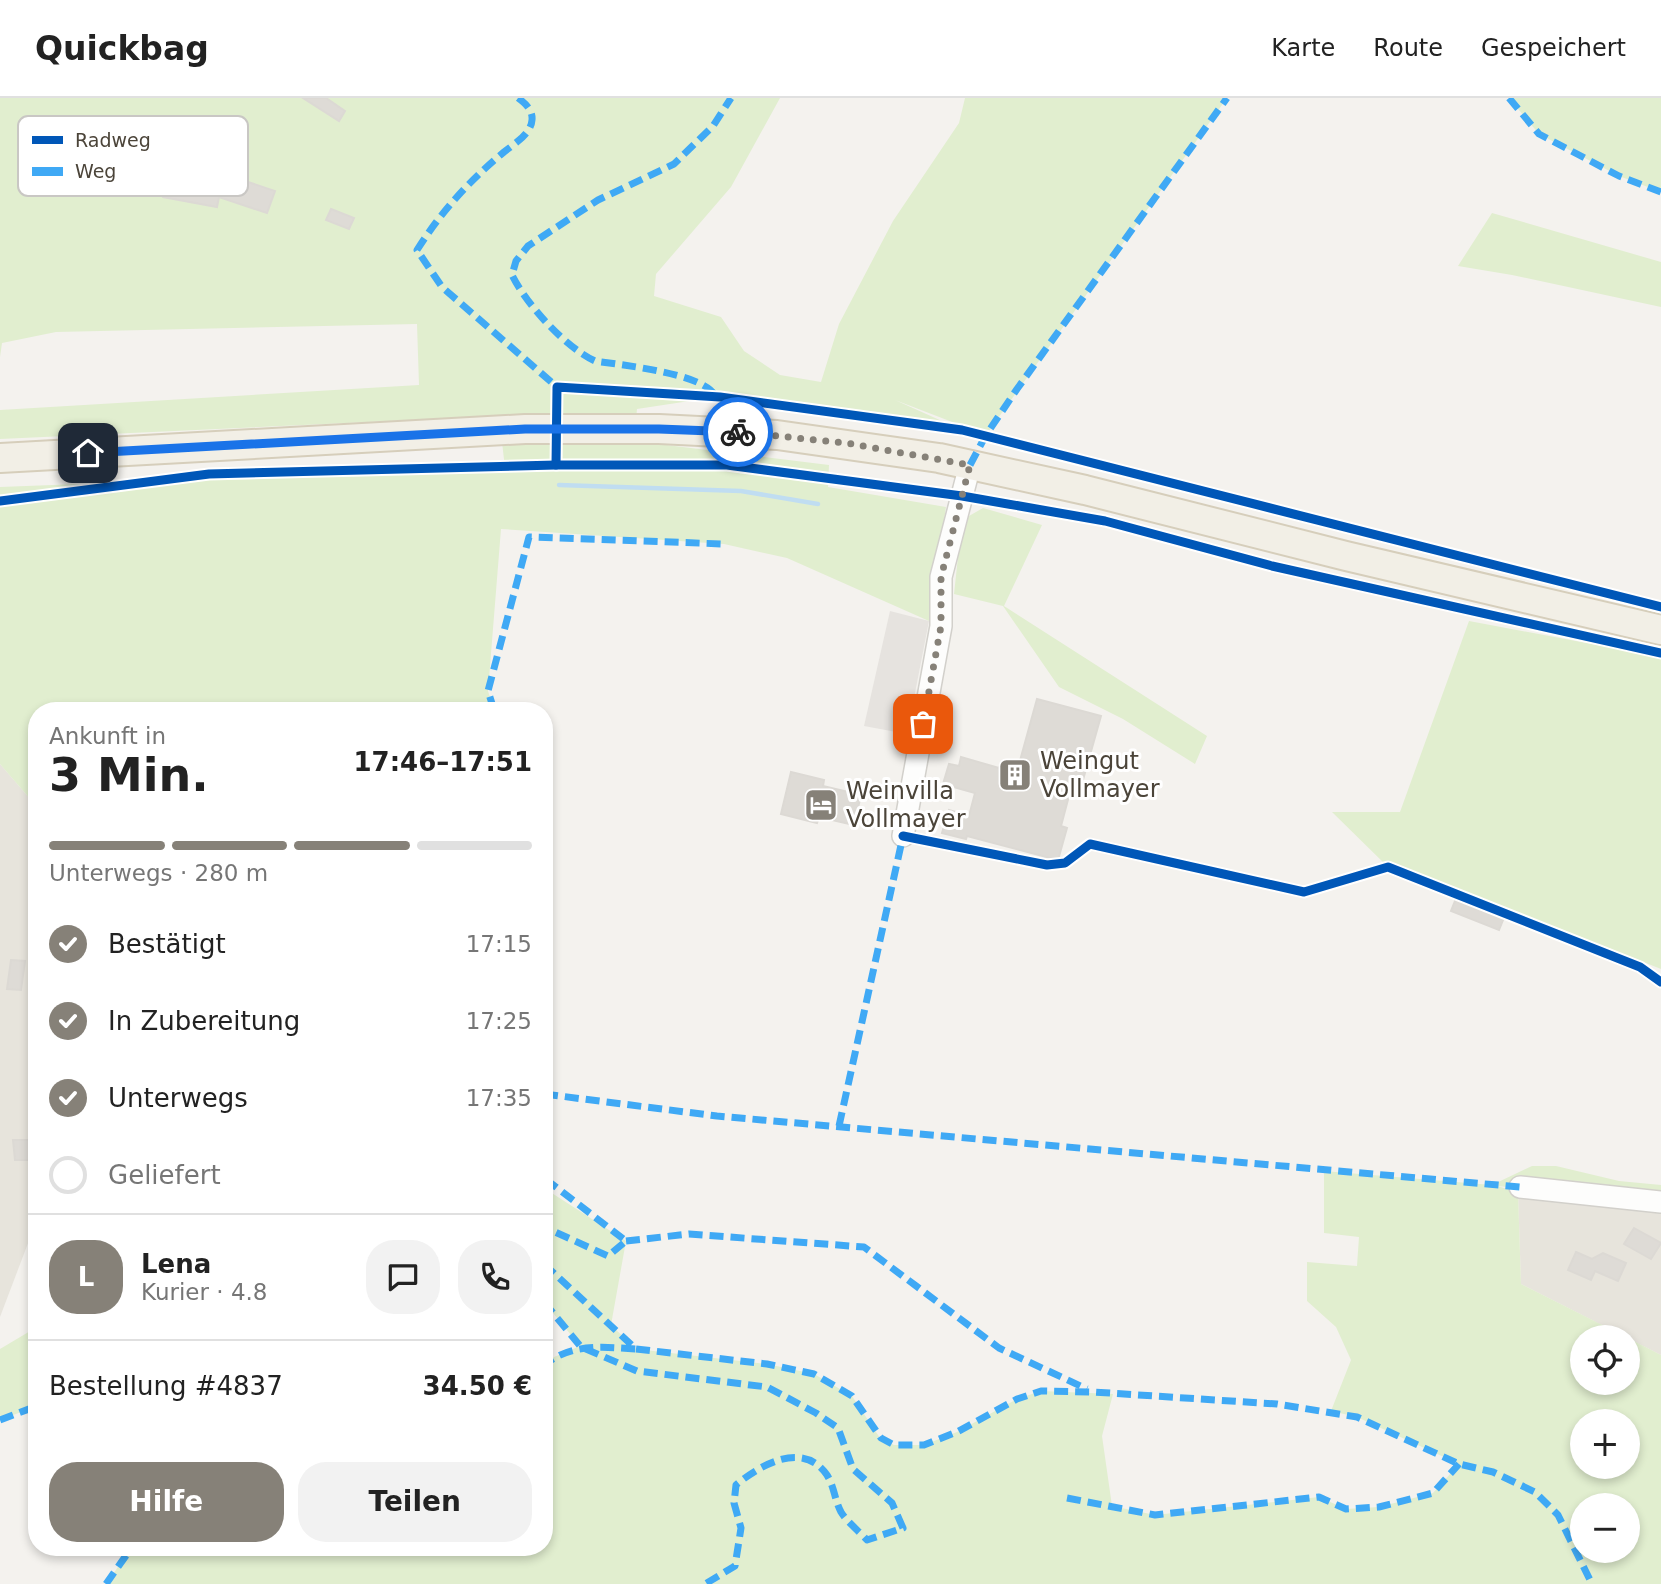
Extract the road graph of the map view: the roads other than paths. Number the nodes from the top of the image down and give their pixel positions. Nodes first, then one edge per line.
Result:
1 (0, 458) edge
2 (970, 465) junction
3 (1661, 630) edge
4 (903, 836) dead end
5 (1520, 1188) dead end
6 (1661, 1202) edge

1 - 2 main road
2 - 3 main road
2 - 4 street
5 - 6 street

